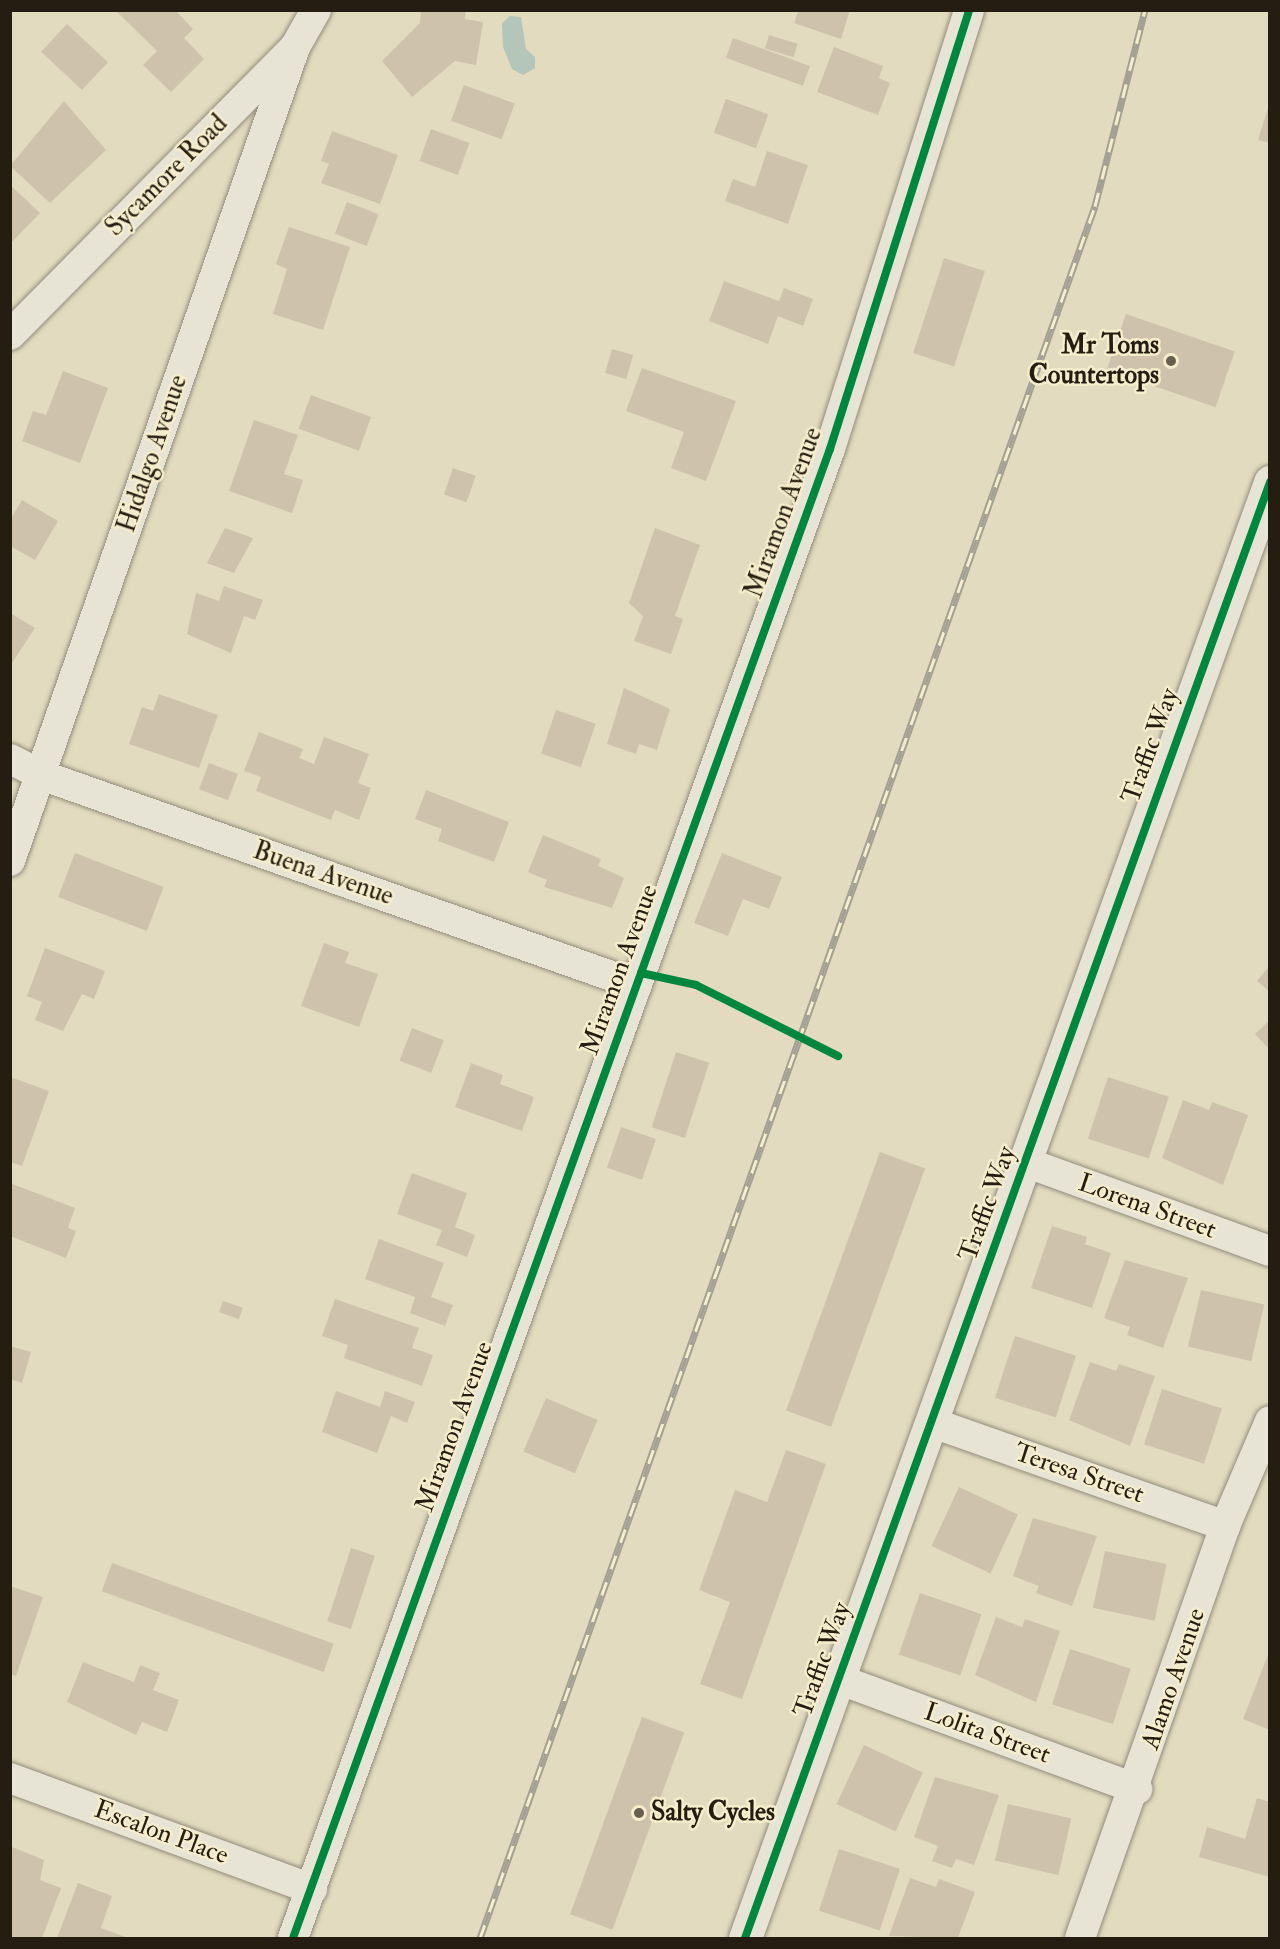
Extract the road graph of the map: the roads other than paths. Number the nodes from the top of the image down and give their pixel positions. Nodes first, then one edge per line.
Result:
1 (316, 10) edge
2 (969, 10) edge
3 (295, 47) junction
4 (10, 335) edge
5 (1269, 482) edge
6 (10, 759) edge
7 (41, 775) junction
8 (10, 861) edge
9 (637, 985) junction
10 (1025, 1162) junction
11 (1269, 1251) edge
12 (1269, 1421) edge
13 (933, 1423) junction
14 (1225, 1526) junction
15 (838, 1679) junction
16 (10, 1778) edge
17 (1137, 1789) junction
18 (312, 1889) junction
19 (293, 1938) edge
20 (745, 1938) edge
21 (1080, 1938) edge

1 - 3 street, Sycamore Road
2 - 9 street, Miramon Avenue
3 - 4 street, Sycamore Road
3 - 7 street, Hidalgo Avenue
5 - 10 street, Traffic Way
6 - 7 street, Buena Avenue
7 - 8 street, Hidalgo Avenue
7 - 9 street, Buena Avenue
9 - 18 street, Miramon Avenue
10 - 11 street, Lorena Street
10 - 13 street, Traffic Way
12 - 14 street, Alamo Avenue
13 - 14 street, Teresa Street
13 - 15 street, Traffic Way
14 - 17 street, Alamo Avenue
15 - 17 street, Lolita Street
15 - 20 street, Traffic Way
16 - 18 street, Escalon Place
17 - 21 street, Alamo Avenue
18 - 19 street, Miramon Avenue

